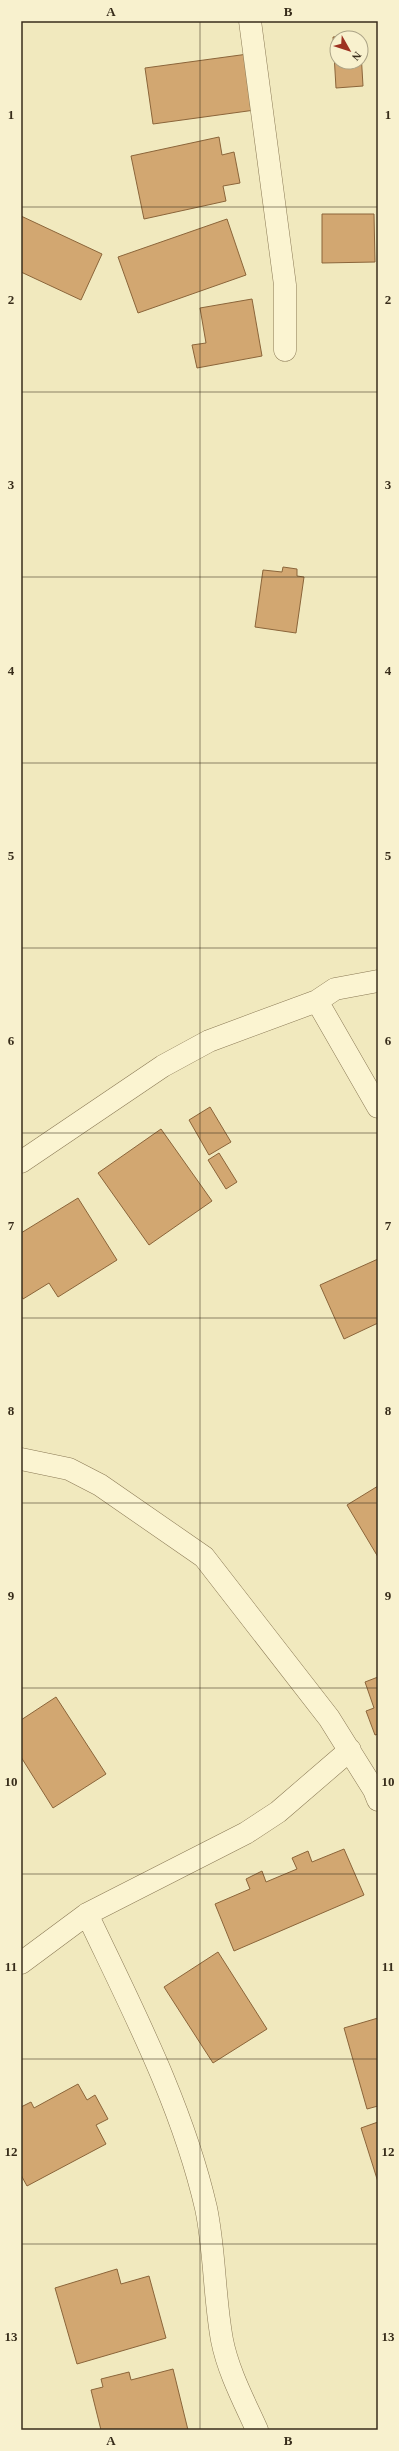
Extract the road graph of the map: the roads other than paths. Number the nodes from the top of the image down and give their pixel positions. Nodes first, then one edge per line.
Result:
1 (250, 21) edge
2 (285, 350) dead end
3 (378, 981) edge
4 (317, 1001) junction
5 (378, 1107) edge
6 (21, 1162) edge
7 (21, 1459) edge
8 (350, 1750) junction
9 (378, 1800) edge
10 (87, 1914) junction
11 (21, 1963) edge
12 (257, 2430) edge

1 - 2 street
3 - 4 street
4 - 5 street
4 - 6 street
7 - 8 street
8 - 9 street
8 - 10 street
10 - 11 street
10 - 12 street

